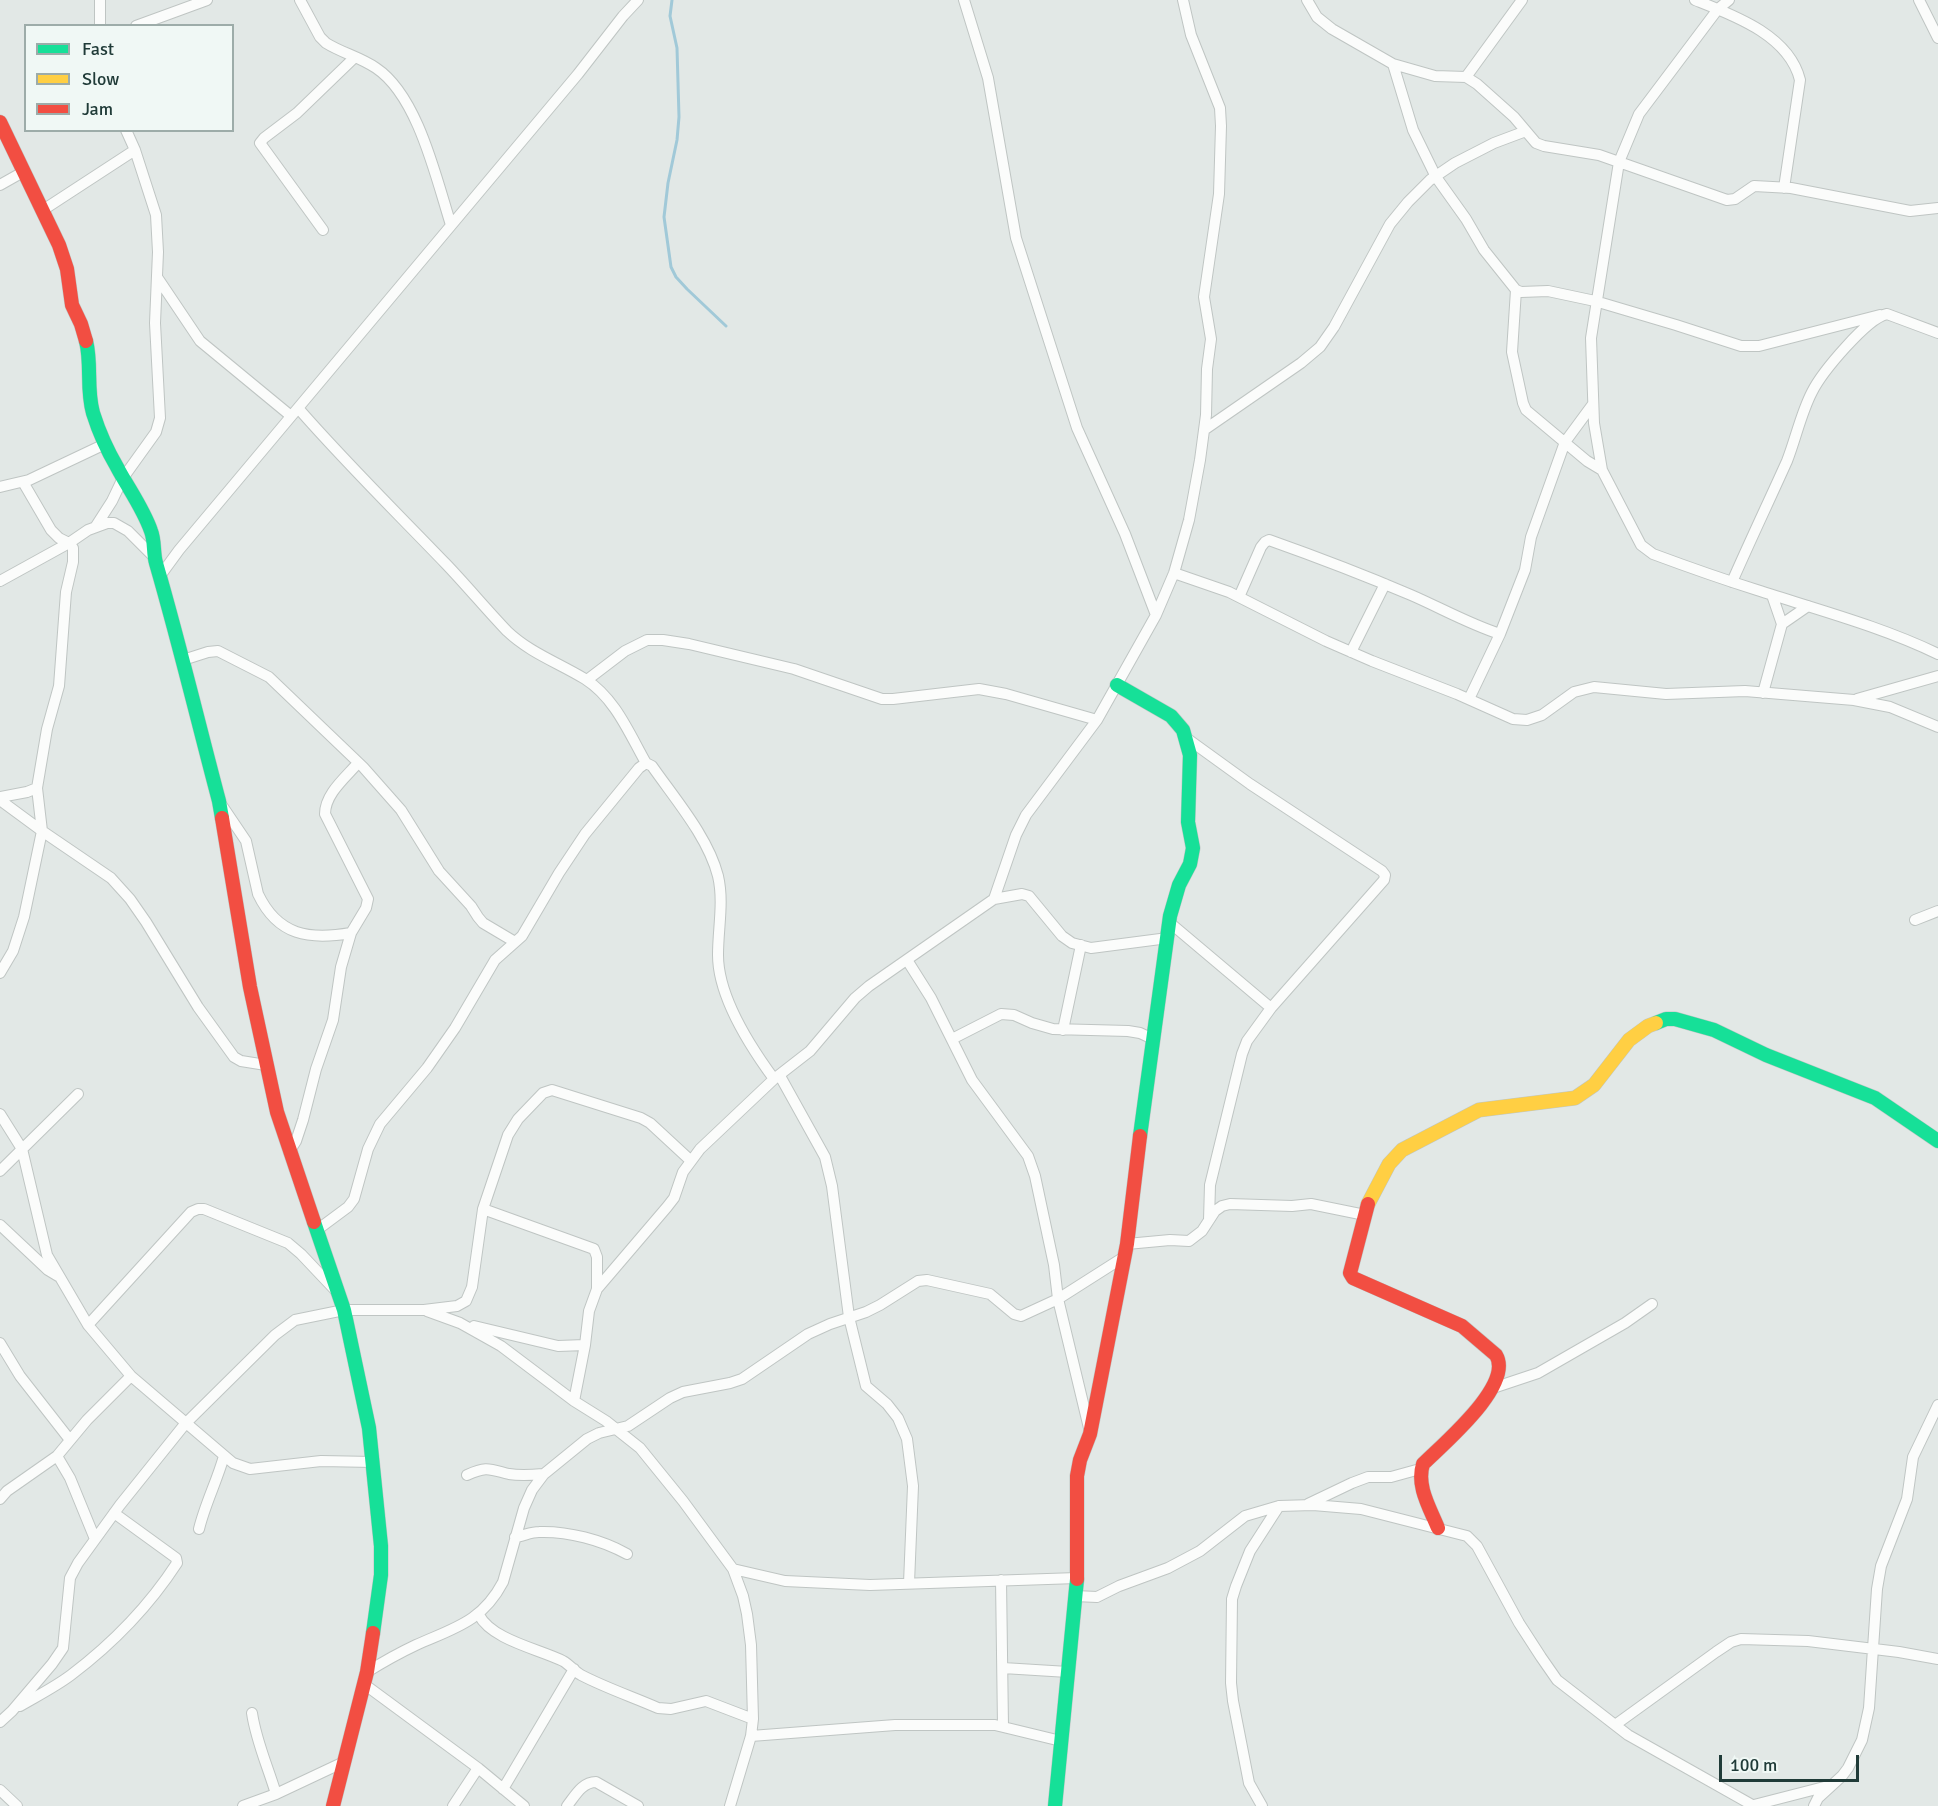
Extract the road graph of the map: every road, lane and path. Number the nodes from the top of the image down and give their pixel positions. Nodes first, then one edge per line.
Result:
1 (100, 0) edge
2 (207, 0) edge
3 (300, 0) edge
4 (638, 0) edge
5 (964, 0) edge
6 (1183, 0) edge
7 (1307, 0) edge
8 (1522, 0) edge
9 (1695, 0) edge
10 (1729, 0) edge
11 (1919, 0) edge
12 (1718, 9) junction
13 (100, 24) edge
14 (141, 24) edge
15 (1938, 38) edge
16 (355, 57) junction
17 (1393, 64) junction
18 (1466, 77) junction
19 (0, 122) edge
20 (1526, 131) junction
21 (127, 132) edge
22 (135, 150) junction
23 (1619, 162) junction
24 (23, 172) junction
25 (1436, 177) junction
26 (0, 185) edge
27 (1784, 188) junction
28 (1938, 208) edge
29 (43, 210) junction
30 (451, 225) junction
31 (323, 230) dead end
32 (157, 276) junction
33 (1516, 291) junction
34 (1595, 301) junction
35 (1880, 315) junction
36 (1938, 333) edge
37 (1593, 404) junction
38 (294, 412) junction
39 (1204, 430) junction
40 (1565, 442) junction
41 (105, 444) junction
42 (1602, 470) junction
43 (123, 478) junction
44 (23, 482) junction
45 (0, 487) edge
46 (96, 526) junction
47 (69, 543) junction
48 (154, 557) junction
49 (1174, 573) junction
50 (160, 576) junction
51 (0, 581) edge
52 (1732, 582) junction
53 (1384, 584) junction
54 (1773, 595) junction
55 (1239, 597) junction
56 (1808, 606) junction
57 (1156, 615) junction
58 (1782, 624) junction
59 (1500, 634) junction
60 (1351, 652) junction
61 (1938, 654) edge
62 (183, 660) junction
63 (1938, 675) edge
64 (587, 680) junction
65 (1117, 685) junction
66 (1763, 693) junction
67 (1469, 699) junction
68 (1854, 700) junction
69 (1096, 720) junction
70 (1938, 727) edge
71 (1185, 737) junction
72 (358, 763) junction
73 (646, 763) junction
74 (37, 788) junction
75 (0, 798) edge
76 (219, 801) junction
77 (42, 831) junction
78 (994, 899) junction
79 (1938, 911) edge
80 (1915, 920) dead end
81 (1169, 922) junction
82 (351, 933) junction
83 (1168, 938) junction
84 (515, 942) junction
85 (1082, 945) junction
86 (907, 960) junction
87 (0, 973) edge
88 (1271, 1008) junction
89 (1064, 1030) junction
90 (952, 1039) junction
91 (1153, 1039) junction
92 (267, 1065) junction
93 (777, 1077) junction
94 (78, 1094) dead end
95 (0, 1114) edge
96 (1938, 1141) edge
97 (22, 1149) junction
98 (290, 1152) junction
99 (690, 1160) junction
100 (0, 1171) edge
101 (483, 1209) junction
102 (1365, 1215) junction
103 (1209, 1220) junction
104 (0, 1225) edge
105 (317, 1230) junction
106 (1126, 1251) junction
107 (60, 1277) junction
108 (597, 1289) junction
109 (336, 1291) junction
110 (1058, 1299) junction
111 (1652, 1304) dead end
112 (344, 1310) junction
113 (424, 1310) junction
114 (849, 1317) junction
115 (460, 1323) junction
116 (88, 1325) junction
117 (0, 1342) edge
118 (585, 1345) junction
119 (131, 1376) junction
120 (1493, 1388) junction
121 (574, 1401) junction
122 (1938, 1405) edge
123 (185, 1424) junction
124 (617, 1430) junction
125 (1090, 1434) junction
126 (70, 1440) junction
127 (57, 1456) junction
128 (224, 1456) junction
129 (373, 1462) junction
130 (1420, 1469) junction
131 (544, 1474) junction
132 (467, 1476) dead end
133 (0, 1498) edge
134 (1307, 1505) junction
135 (1279, 1506) junction
136 (114, 1513) junction
137 (199, 1528) dead end
138 (1438, 1528) junction
139 (515, 1537) junction
140 (95, 1539) junction
141 (627, 1554) dead end
142 (733, 1569) junction
143 (1077, 1578) junction
144 (1001, 1580) junction
145 (909, 1583) junction
146 (1075, 1596) junction
147 (479, 1615) junction
148 (1872, 1649) junction
149 (1938, 1659) edge
150 (1003, 1668) junction
151 (574, 1669) junction
152 (1068, 1672) junction
153 (365, 1678) junction
154 (12, 1711) junction
155 (252, 1713) dead end
156 (753, 1719) junction
157 (0, 1722) edge
158 (1615, 1725) junction
159 (1003, 1726) junction
160 (751, 1736) junction
161 (1062, 1741) junction
162 (344, 1762) junction
163 (478, 1768) junction
164 (1831, 1785) junction
165 (503, 1789) junction
166 (0, 1790) edge
167 (276, 1794) junction
168 (16, 1806) edge
169 (243, 1806) edge
170 (333, 1806) edge
171 (453, 1806) edge
172 (524, 1806) edge
173 (567, 1806) edge
174 (638, 1806) edge
175 (730, 1806) edge
176 (1055, 1806) edge
177 (1262, 1806) edge
178 (1752, 1806) edge
179 (1814, 1806) edge

1 - 13 street
2 - 14 street
3 - 16 street
4 - 30 street
5 - 57 street
6 - 39 street
7 - 17 street
8 - 18 street
9 - 12 street
10 - 12 street
11 - 15 street
12 - 23 street
12 - 27 street
16 - 30 street
16 - 31 street
17 - 18 street
17 - 25 street
18 - 20 street
19 - 24 street
20 - 23 street
20 - 25 street
21 - 22 street
22 - 29 street
22 - 32 street
23 - 27 street
23 - 34 street
24 - 26 street
24 - 29 street
25 - 33 street
25 - 39 street
27 - 28 street
29 - 41 street
30 - 38 street
32 - 38 street
32 - 43 street
33 - 34 street
33 - 40 street
34 - 35 street
34 - 37 street
35 - 36 street
35 - 52 street
37 - 40 street
37 - 42 street
38 - 50 street
38 - 64 street
39 - 49 street
40 - 42 street
40 - 59 street
41 - 43 street
41 - 44 street
42 - 52 street
43 - 46 street
43 - 48 street
44 - 45 street
44 - 47 street
46 - 47 street
46 - 48 street
47 - 51 street
47 - 74 street
48 - 50 street
49 - 55 street
49 - 57 street
50 - 62 street
52 - 54 street
53 - 55 street
53 - 59 street
53 - 60 street
54 - 56 street
54 - 58 street
55 - 60 street
56 - 58 street
56 - 61 street
57 - 65 street
58 - 66 street
59 - 67 street
60 - 67 street
62 - 72 street
62 - 76 street
63 - 68 street
64 - 69 street
64 - 73 street
65 - 69 street
65 - 71 street
66 - 67 street
66 - 68 street
68 - 70 street
69 - 78 street
71 - 81 street
71 - 88 street
72 - 82 street
72 - 84 street
73 - 84 street
73 - 93 street
74 - 75 street
74 - 77 street
75 - 77 street
76 - 82 street
76 - 92 street
77 - 87 street
77 - 92 street
78 - 85 street
78 - 86 street
79 - 80 street
81 - 83 street
81 - 88 street
82 - 98 street
83 - 85 street
83 - 91 street
84 - 105 street
85 - 89 street
86 - 90 street
86 - 93 street
88 - 103 street
89 - 90 street
89 - 91 street
90 - 110 street
91 - 106 street
92 - 98 street
93 - 99 street
93 - 114 street
94 - 97 street
95 - 97 street
96 - 102 street
97 - 100 street
97 - 107 street
98 - 105 street
99 - 101 street
99 - 108 street
101 - 108 street
101 - 113 street
102 - 103 street
102 - 120 street
103 - 106 street
104 - 107 street
105 - 109 street
106 - 110 street
106 - 125 street
107 - 116 street
108 - 118 street
109 - 112 street
109 - 116 street
110 - 114 street
110 - 125 street
111 - 120 street
112 - 113 street
112 - 123 street
112 - 129 street
113 - 115 street
114 - 124 street
114 - 145 street
115 - 118 street
115 - 121 street
116 - 119 street
117 - 126 street
118 - 121 street
119 - 123 street
119 - 126 street
120 - 130 street
121 - 124 street
122 - 148 street
123 - 128 street
123 - 136 street
124 - 131 street
124 - 142 street
125 - 143 street
126 - 127 street
127 - 133 street
127 - 140 street
128 - 129 street
128 - 137 street
129 - 153 street
130 - 134 street
130 - 138 street
131 - 132 street
131 - 139 street
134 - 135 street
134 - 138 street
135 - 146 street
135 - 177 street
136 - 140 street
136 - 154 street
138 - 158 street
139 - 141 street
139 - 147 street
140 - 154 street
142 - 145 street
142 - 156 street
143 - 144 street
143 - 146 street
144 - 145 street
144 - 150 street
146 - 152 street
147 - 151 street
147 - 153 street
148 - 149 street
148 - 158 street
148 - 164 street
150 - 152 street
150 - 159 street
151 - 156 street
151 - 165 street
152 - 161 street
153 - 162 street
153 - 163 street
154 - 157 street
155 - 167 street
156 - 160 street
158 - 178 street
159 - 160 street
159 - 161 street
160 - 175 street
161 - 176 street
162 - 167 street
162 - 170 street
163 - 165 street
163 - 171 street
164 - 178 street
164 - 179 street
165 - 172 street
166 - 168 street
167 - 169 street
173 - 174 street

